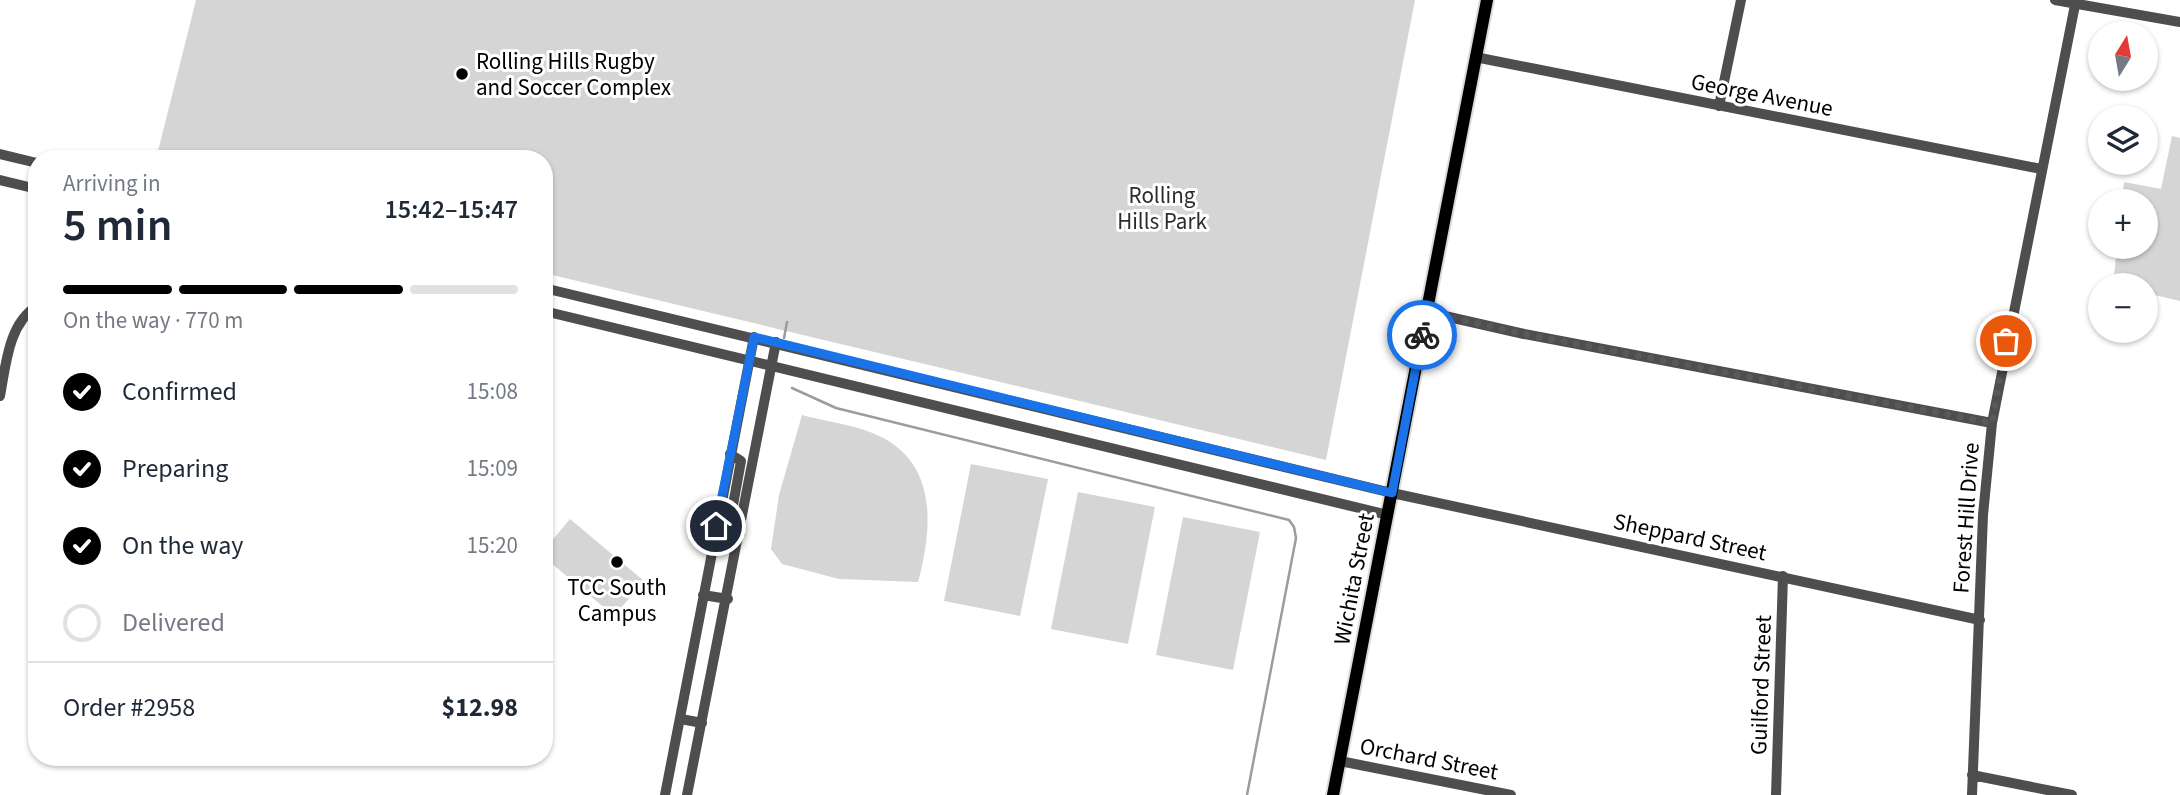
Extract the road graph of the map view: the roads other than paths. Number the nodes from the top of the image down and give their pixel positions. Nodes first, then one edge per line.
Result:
1 (1488, 0) edge
2 (1741, 0) edge
3 (2055, 0) edge
4 (2075, 2) edge
5 (2180, 22) edge
6 (1475, 57) junction
7 (1720, 106) junction
8 (0, 154) edge
9 (28, 161) edge
10 (2041, 169) junction
11 (0, 180) edge
12 (28, 187) edge
13 (553, 290) edge
14 (1427, 312) junction
15 (553, 313) edge
16 (28, 314) edge
17 (754, 337) junction
18 (776, 342) junction
19 (749, 361) junction
20 (770, 367) junction
21 (0, 396) edge
22 (1992, 423) junction
23 (730, 454) junction
24 (1392, 493) junction
25 (1388, 515) junction
26 (740, 533) junction
27 (1783, 576) junction
28 (703, 594) junction
29 (728, 599) junction
30 (1980, 620) junction
31 (681, 719) junction
32 (702, 723) junction
33 (1340, 761) junction
34 (1972, 775) junction
35 (665, 795) edge
36 (687, 795) edge
37 (1333, 795) edge
38 (1511, 795) edge
39 (1776, 795) edge
40 (1972, 795) edge
41 (2072, 795) edge

1 - 6 main road, Wichita Street
2 - 7 street
3 - 4 street
4 - 5 street
4 - 10 street, Forest Hill Drive
6 - 7 street, George Avenue
6 - 14 main road, Wichita Street
7 - 10 street, George Avenue
8 - 9 street
10 - 22 street, Forest Hill Drive
11 - 12 street
13 - 17 street, Sheppard Street
14 - 22 street
14 - 24 main road, Wichita Street
15 - 19 street
16 - 21 street
17 - 18 street, Sheppard Street
17 - 19 street
18 - 20 street
18 - 24 street, Sheppard Street
19 - 20 street
19 - 23 street
20 - 25 street
20 - 26 street
22 - 30 street, Forest Hill Drive
23 - 26 street
23 - 28 street
24 - 25 main road, Wichita Street
24 - 27 street, Sheppard Street
25 - 33 main road, Wichita Street
26 - 29 street
27 - 30 street, Sheppard Street
27 - 39 street, Guilford Street
28 - 29 street
28 - 31 street
29 - 32 street
30 - 34 street, Forest Hill Drive
31 - 32 street
31 - 35 street
32 - 36 street
33 - 37 main road, Wichita Street
33 - 38 street, Orchard Street
34 - 40 street, Forest Hill Drive
34 - 41 street

